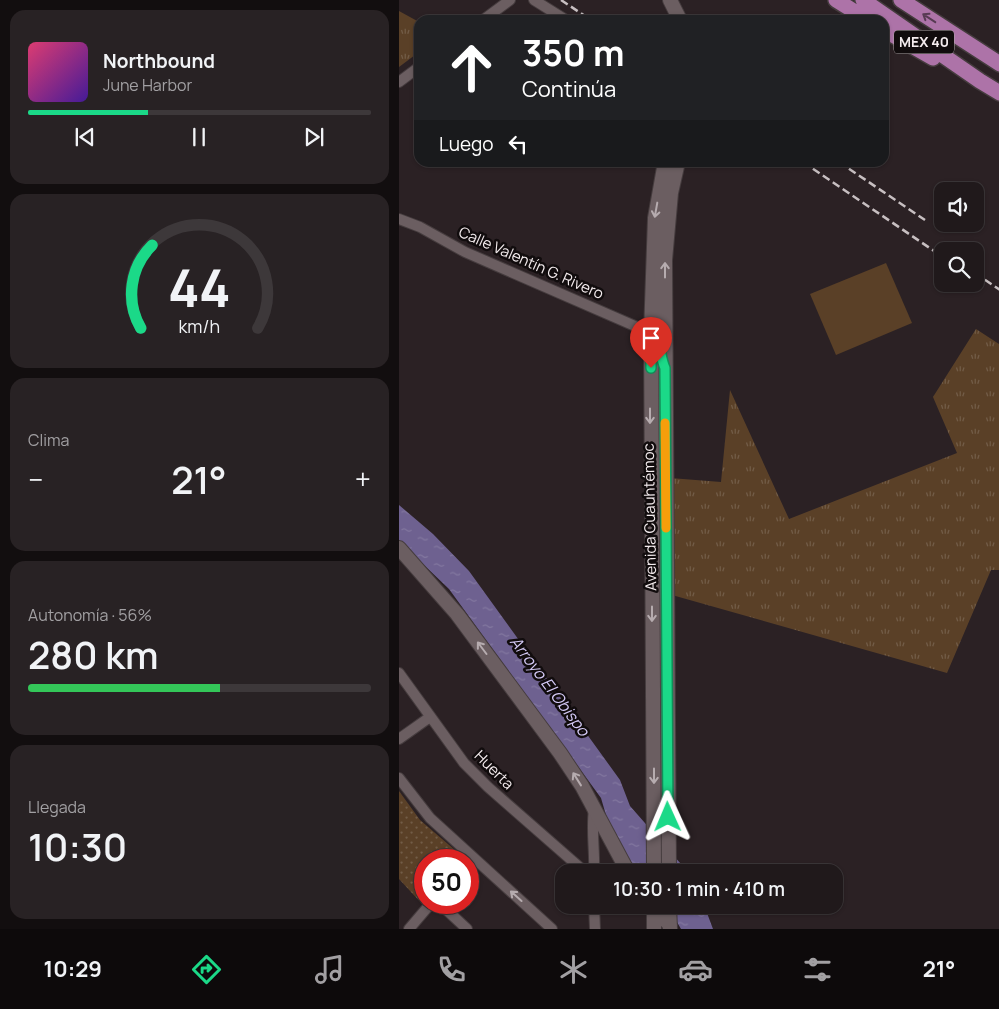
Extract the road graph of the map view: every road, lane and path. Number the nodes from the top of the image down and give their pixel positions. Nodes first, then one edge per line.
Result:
1 (510, 0) edge
2 (534, 0) edge
3 (661, 0) edge
4 (670, 0) edge
5 (836, 0) edge
6 (901, 0) edge
7 (865, 1) edge
8 (490, 15) edge
9 (558, 15) edge
10 (668, 15) edge
11 (678, 15) edge
12 (860, 15) edge
13 (885, 15) edge
14 (889, 18) edge
15 (889, 33) edge
16 (999, 64) edge
17 (414, 71) edge
18 (980, 81) junction
19 (399, 82) edge
20 (999, 93) edge
21 (665, 167) edge
22 (677, 167) edge
23 (665, 192) junction
24 (399, 219) edge
25 (665, 297) junction
26 (651, 333) junction
27 (665, 368) junction
28 (399, 548) edge
29 (399, 673) edge
30 (430, 717) junction
31 (399, 739) edge
32 (399, 778) edge
33 (596, 824) junction
34 (460, 849) edge
35 (576, 864) edge
36 (594, 864) edge
37 (624, 864) edge
38 (654, 864) edge
39 (669, 864) edge
40 (479, 868) edge
41 (422, 914) edge
42 (451, 914) edge
43 (595, 914) edge
44 (653, 914) edge
45 (409, 929) edge
46 (467, 929) edge
47 (552, 929) edge
48 (595, 929) edge
49 (654, 929) edge

1 - 8 street
2 - 9 street
3 - 10 main road
4 - 11 main road
5 - 12 main road
16 -> 6 main road, MEX 40
7 - 13 main road, MEX 40
14 - 18 main road, MEX 40
15 - 18 main road
17 - 19 street
18 - 20 main road, MEX 40
21 - 23 main road, Avenida Cuauhtémoc
22 - 23 main road, Avenida Cuauhtémoc
25 -> 23 main road, Avenida Cuauhtémoc
23 -> 26 main road, Avenida Cuauhtémoc
24 - 26 street, Calle Valentín G. Rivero
25 - 26 main road
25 - 27 main road, Avenida Cuauhtémoc
26 - 27 main road
26 -> 38 main road, Avenida Cuauhtémoc
27 - 39 main road, Avenida Cuauhtémoc
33 -> 28 main road
29 - 30 street, Huerta
30 - 31 street
30 - 35 street, Huerta
32 - 34 street
33 - 36 street
33 - 37 main road
47 -> 40 street
41 - 45 street
42 - 46 street
43 - 48 street
44 - 49 main road

